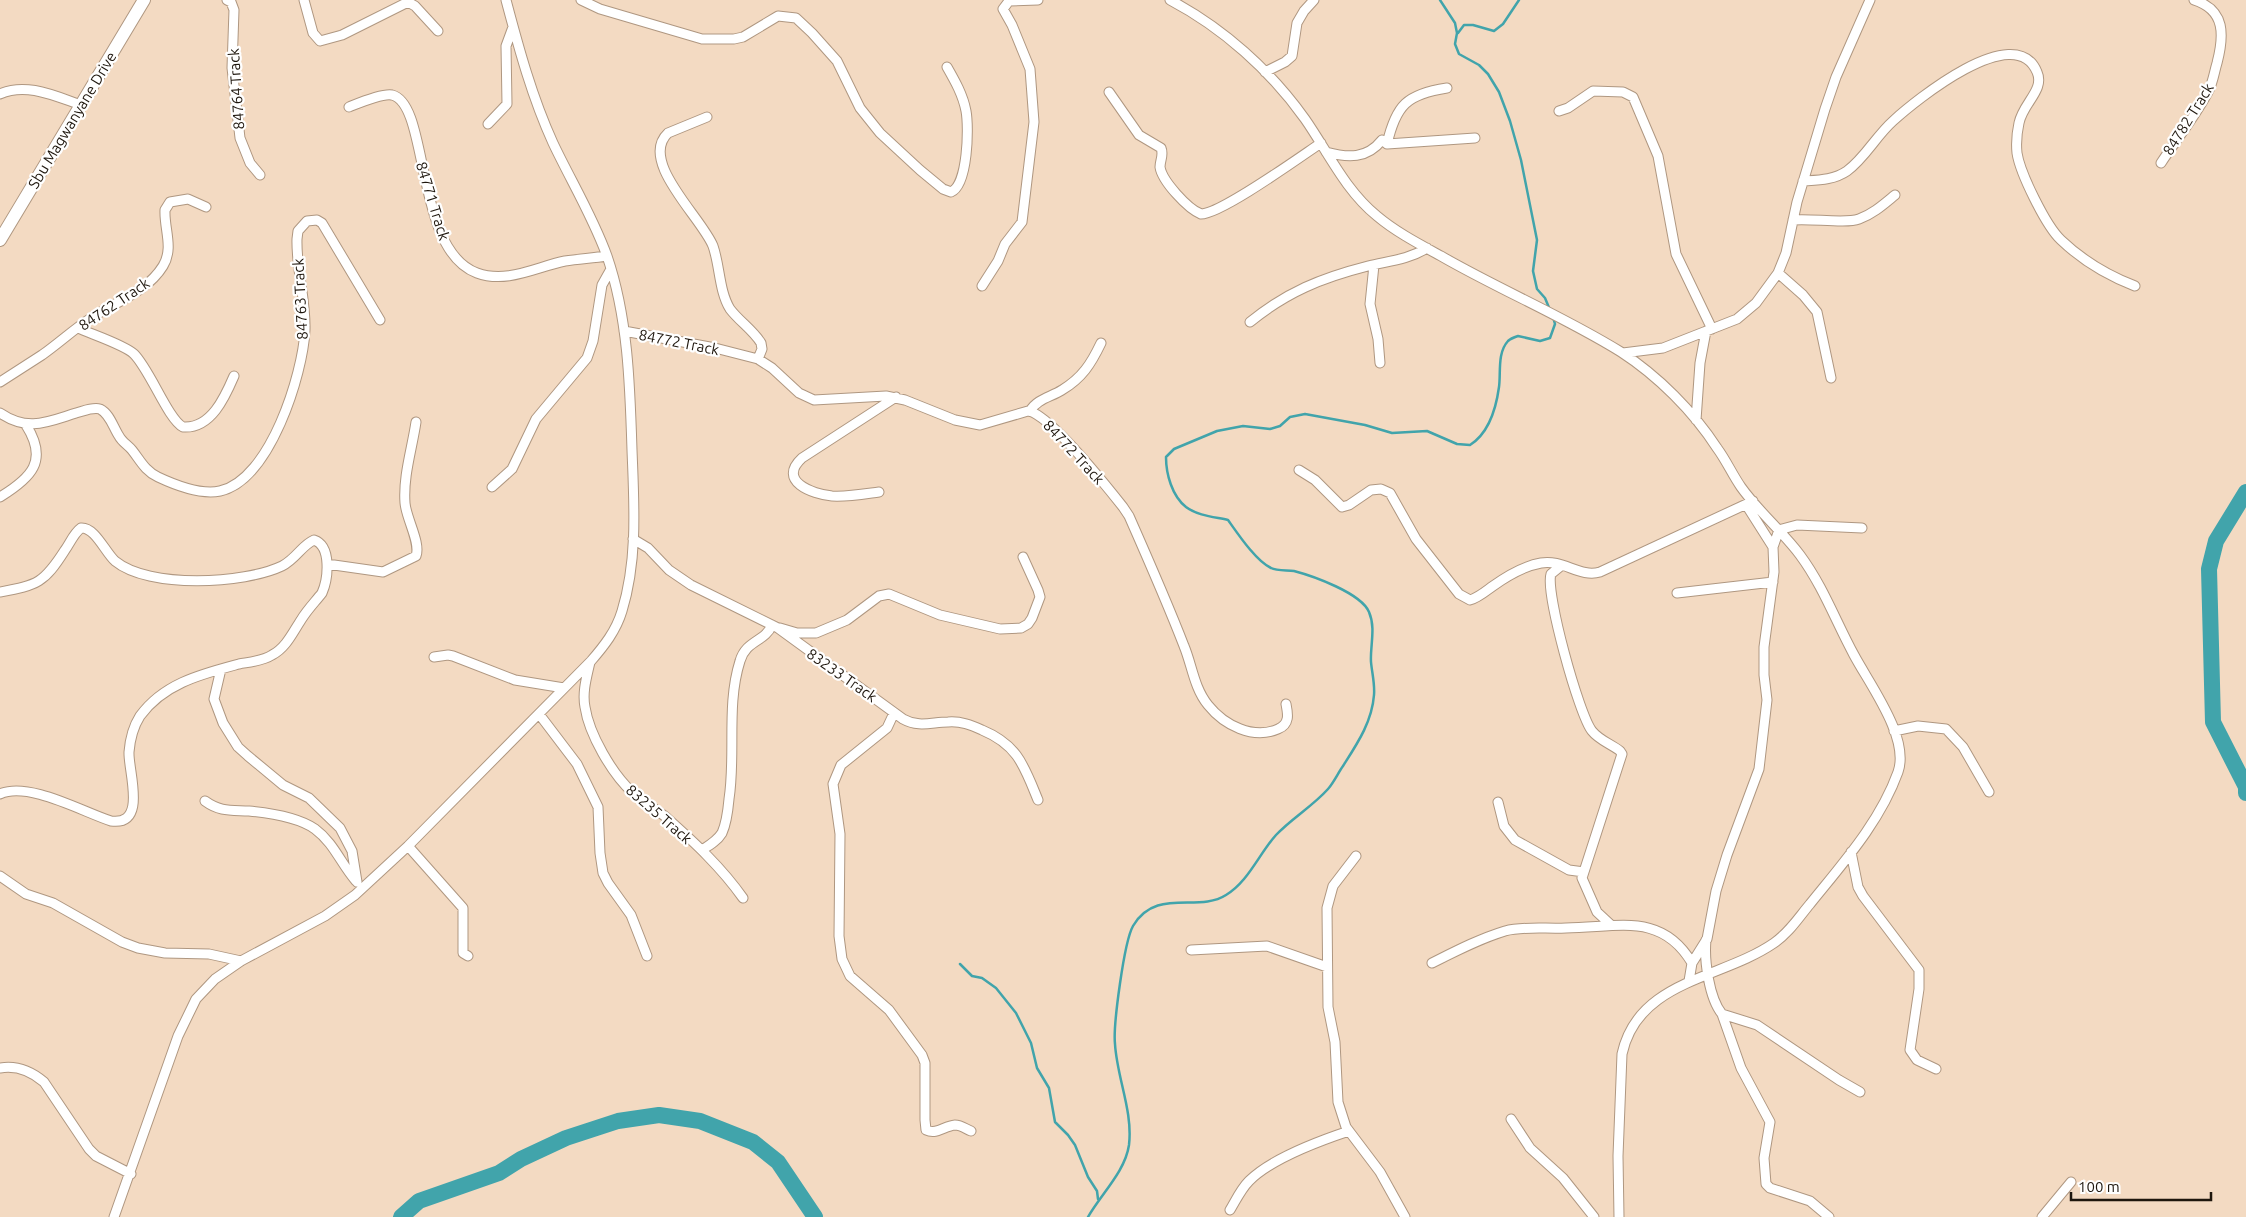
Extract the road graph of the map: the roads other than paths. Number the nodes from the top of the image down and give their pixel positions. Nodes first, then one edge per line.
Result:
1 (144, 0) edge
2 (227, 0) edge
3 (304, 0) edge
4 (506, 0) edge
5 (581, 0) edge
6 (1038, 0) edge
7 (1170, 0) edge
8 (1314, 0) edge
9 (1870, 0) edge
10 (2194, 0) edge
11 (513, 26) junction
12 (438, 31) dead end
13 (947, 67) dead end
14 (1265, 72) junction
15 (1447, 88) dead end
16 (1109, 92) dead end
17 (0, 94) edge
18 (80, 105) junction
19 (349, 107) dead end
20 (1559, 111) dead end
21 (707, 117) dead end
22 (488, 124) dead end
23 (1474, 138) dead end
24 (1320, 143) junction
25 (1387, 144) junction
26 (1326, 152) junction
27 (2161, 163) dead end
28 (260, 175) dead end
29 (1803, 181) junction
30 (1895, 195) dead end
31 (206, 207) dead end
32 (1793, 220) junction
33 (0, 240) edge
34 (1427, 248) junction
35 (607, 256) junction
36 (1374, 264) junction
37 (611, 269) junction
38 (1778, 273) junction
39 (982, 286) dead end
40 (2135, 286) dead end
41 (380, 320) dead end
42 (1250, 322) dead end
43 (78, 328) junction
44 (1709, 330) junction
45 (624, 331) junction
46 (1101, 343) dead end
47 (1623, 353) junction
48 (758, 359) junction
49 (1380, 363) dead end
50 (234, 376) dead end
51 (1832, 378) dead end
52 (0, 382) edge
53 (896, 397) junction
54 (1030, 411) junction
55 (0, 413) edge
56 (1696, 420) junction
57 (416, 422) dead end
58 (26, 425) junction
59 (1299, 470) dead end
60 (492, 487) dead end
61 (879, 492) dead end
62 (0, 497) edge
63 (1750, 504) junction
64 (1862, 528) dead end
65 (1779, 530) junction
66 (634, 539) junction
67 (1773, 547) junction
68 (1023, 557) dead end
69 (327, 564) junction
70 (1562, 564) junction
71 (1772, 582) junction
72 (0, 592) edge
73 (1677, 593) dead end
74 (775, 627) junction
75 (434, 657) dead end
76 (590, 661) junction
77 (221, 669) junction
78 (564, 688) junction
79 (1286, 704) dead end
80 (894, 713) junction
81 (539, 714) junction
82 (1894, 731) junction
83 (1989, 792) dead end
84 (0, 794) edge
85 (1038, 800) dead end
86 (205, 801) dead end
87 (1498, 802) dead end
88 (408, 846) junction
89 (702, 850) junction
90 (1851, 852) junction
91 (1356, 856) dead end
92 (1584, 872) junction
93 (0, 876) edge
94 (360, 885) junction
95 (742, 898) dead end
96 (1610, 925) junction
97 (1707, 939) junction
98 (1191, 950) dead end
99 (468, 956) dead end
100 (647, 956) dead end
101 (241, 961) junction
102 (1432, 963) dead end
103 (1692, 964) junction
104 (1327, 967) junction
105 (1709, 973) junction
106 (1689, 981) junction
107 (1722, 1014) junction
108 (0, 1068) edge
109 (1936, 1069) dead end
110 (1860, 1092) dead end
111 (1511, 1118) dead end
112 (971, 1131) dead end
113 (1349, 1132) junction
114 (131, 1174) junction
115 (2071, 1182) dead end
116 (1230, 1210) dead end
117 (114, 1217) edge
118 (1405, 1217) edge
119 (1594, 1217) edge
120 (1619, 1217) edge
121 (1829, 1217) edge
122 (2042, 1217) edge

1 - 18 main road, Sbu Magwanyane Drive
2 - 28 street, 84764 Track
3 - 12 street
4 - 11 street
5 - 13 street
6 - 39 street
7 - 14 street
8 - 14 street
9 - 29 street
10 - 27 street, 84782 Track
11 - 22 street
11 - 35 street
14 - 24 street
15 - 25 street
16 - 24 street
17 - 18 street
18 - 33 main road, Sbu Magwanyane Drive
19 - 35 street, 84771 Track
20 - 44 street
21 - 48 street
23 - 25 street
24 - 26 street
25 - 26 street
26 - 34 street
29 - 32 street
29 - 40 street
30 - 32 street
31 - 43 street, 84762 Track
32 - 38 street
34 - 36 street
34 - 47 street
35 - 37 street
36 - 42 street
36 - 49 street
37 - 45 street
37 - 60 street
38 - 44 street
38 - 51 street
41 - 58 street, 84763 Track
43 - 50 street
43 - 52 street, 84762 Track
44 - 47 street
44 - 56 street
45 - 48 street, 84772 Track
45 - 66 street
46 - 54 street
47 - 56 street
48 - 53 street, 84772 Track
53 - 54 street, 84772 Track
53 - 61 street
54 - 79 street, 84772 Track
55 - 58 street
56 - 63 street
57 - 69 street
58 - 62 street
59 - 70 street
63 - 65 street
63 - 67 street
63 - 70 street
64 - 65 street
65 - 67 street
65 - 82 street
66 - 74 street, 83233 Track
66 - 76 street
67 - 71 street
68 - 74 street
69 - 72 street
69 - 77 street
70 - 92 street
71 - 73 street
71 - 97 street
74 - 80 street, 83233 Track
74 - 89 street
75 - 78 street
76 - 78 street
76 - 89 street, 83235 Track
77 - 84 street
77 - 94 street
78 - 81 street
80 - 85 street, 83233 Track
80 - 112 street
81 - 88 street
81 - 100 street
82 - 83 street
82 - 90 street
86 - 94 street
87 - 92 street
88 - 94 street
88 - 99 street
89 - 95 street, 83235 Track
90 - 105 street
90 - 109 street
91 - 104 street
92 - 96 street
93 - 101 street
94 - 101 street
96 - 102 street
96 - 103 street
97 - 103 street
97 - 105 street
98 - 104 street
101 - 114 street
103 - 106 street
104 - 113 street
105 - 106 street
105 - 107 street
106 - 120 street
107 - 110 street
107 - 121 street
108 - 114 street
111 - 119 street
113 - 116 street
113 - 118 street
114 - 117 street
115 - 122 street

